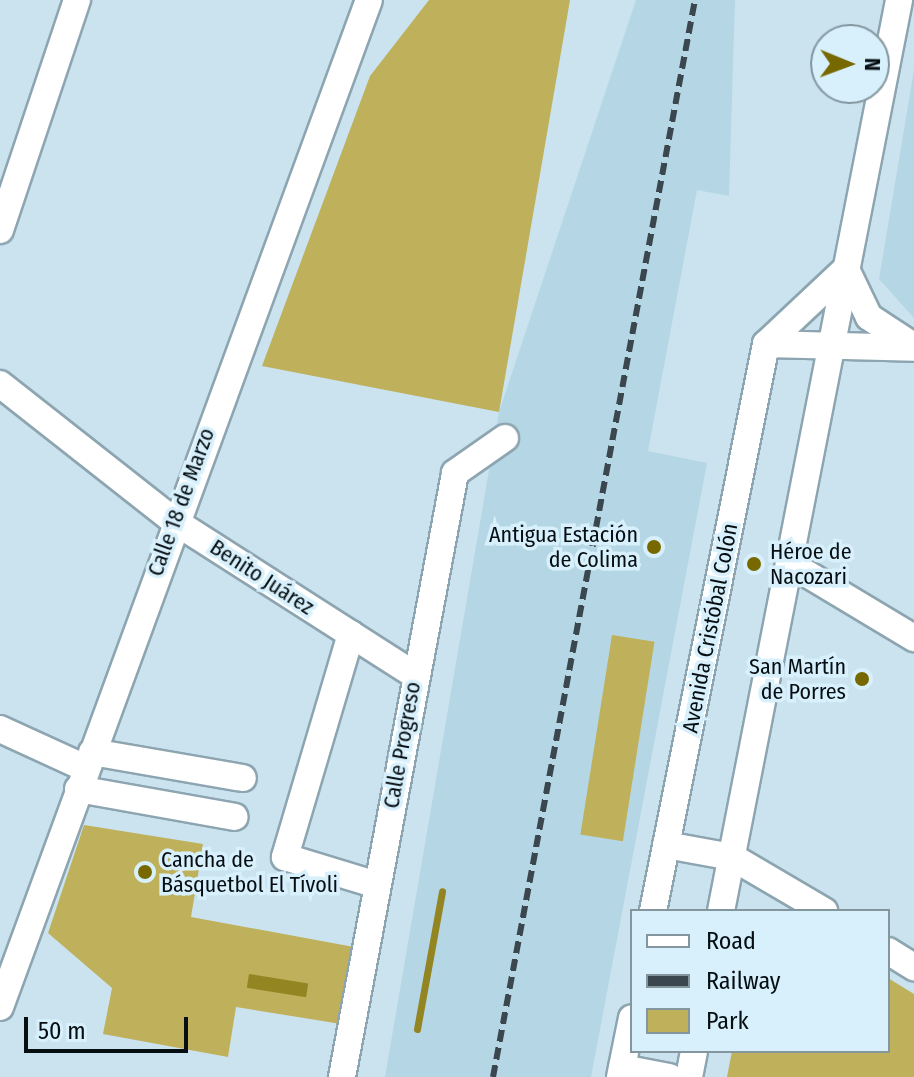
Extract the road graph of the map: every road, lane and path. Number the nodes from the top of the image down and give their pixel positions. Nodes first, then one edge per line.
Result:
1 (77, 0) edge
2 (369, 0) edge
3 (899, 0) edge
4 (0, 230) edge
5 (846, 269) junction
6 (766, 344) junction
7 (831, 345) junction
8 (914, 347) edge
9 (0, 384) edge
10 (505, 438) dead end
11 (174, 521) junction
12 (789, 563) junction
13 (351, 634) junction
14 (914, 638) edge
15 (415, 675) junction
16 (0, 729) edge
17 (85, 770) junction
18 (666, 845) junction
19 (732, 857) junction
20 (377, 885) junction
21 (653, 909) edge
22 (721, 909) edge
23 (821, 909) edge
24 (890, 952) edge
25 (914, 967) edge
26 (0, 1007) edge
27 (630, 1028) edge
28 (694, 1053) edge
29 (621, 1072) edge
30 (342, 1077) edge
31 (669, 1077) edge
32 (689, 1077) edge

1 - 4 street
2 - 11 street, Calle 18 de Marzo
3 - 5 street
5 - 6 street
5 - 7 street
5 - 8 street
6 - 7 street
6 - 18 street, Avenida Cristóbal Colón
7 - 8 street
7 - 12 street
9 - 11 street, Benito Juárez
10 - 15 street, Calle Progreso
11 - 13 street, Benito Juárez
11 - 17 street, Calle 18 de Marzo
12 - 14 street
12 - 19 street
13 - 15 street, Benito Juárez
13 - 20 street
15 - 20 street, Calle Progreso
16 - 17 street
17 - 17 street
17 - 26 street, Calle 18 de Marzo
18 - 19 street
18 - 21 street, Avenida Cristóbal Colón
19 - 22 street
19 - 23 street
20 - 30 street, Calle Progreso
24 - 25 street
27 - 29 street
28 - 32 street
29 - 31 street

